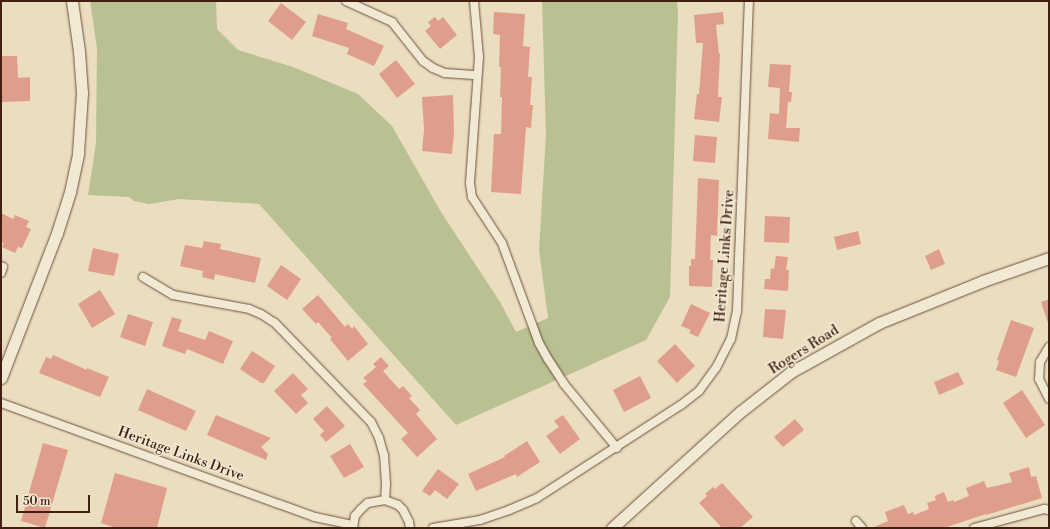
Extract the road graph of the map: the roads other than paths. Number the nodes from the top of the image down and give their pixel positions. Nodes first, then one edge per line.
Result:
1 (72, 1) edge
2 (346, 1) edge
3 (474, 1) edge
4 (749, 1) edge
5 (477, 75) junction
6 (1049, 258) edge
7 (1, 266) edge
8 (1, 273) edge
9 (143, 277) dead end
10 (1049, 347) edge
11 (1, 378) edge
12 (1049, 399) edge
13 (1, 403) edge
14 (617, 448) junction
15 (385, 500) junction
16 (1049, 510) edge
17 (856, 521) dead end
18 (353, 526) edge
19 (410, 528) edge
20 (433, 528) edge
21 (612, 528) edge
22 (862, 528) edge
23 (974, 528) edge

1 - 11 main road
2 - 5 street
3 - 5 street
4 - 14 street, Heritage Links Drive
5 - 14 street
6 - 21 main road, Rogers Road
7 - 8 street
9 - 15 street
10 - 12 street
13 - 18 street, Heritage Links Drive
14 - 20 street, Heritage Links Drive
15 - 18 street, Heritage Links Drive
15 - 19 street
16 - 23 street
17 - 22 street

